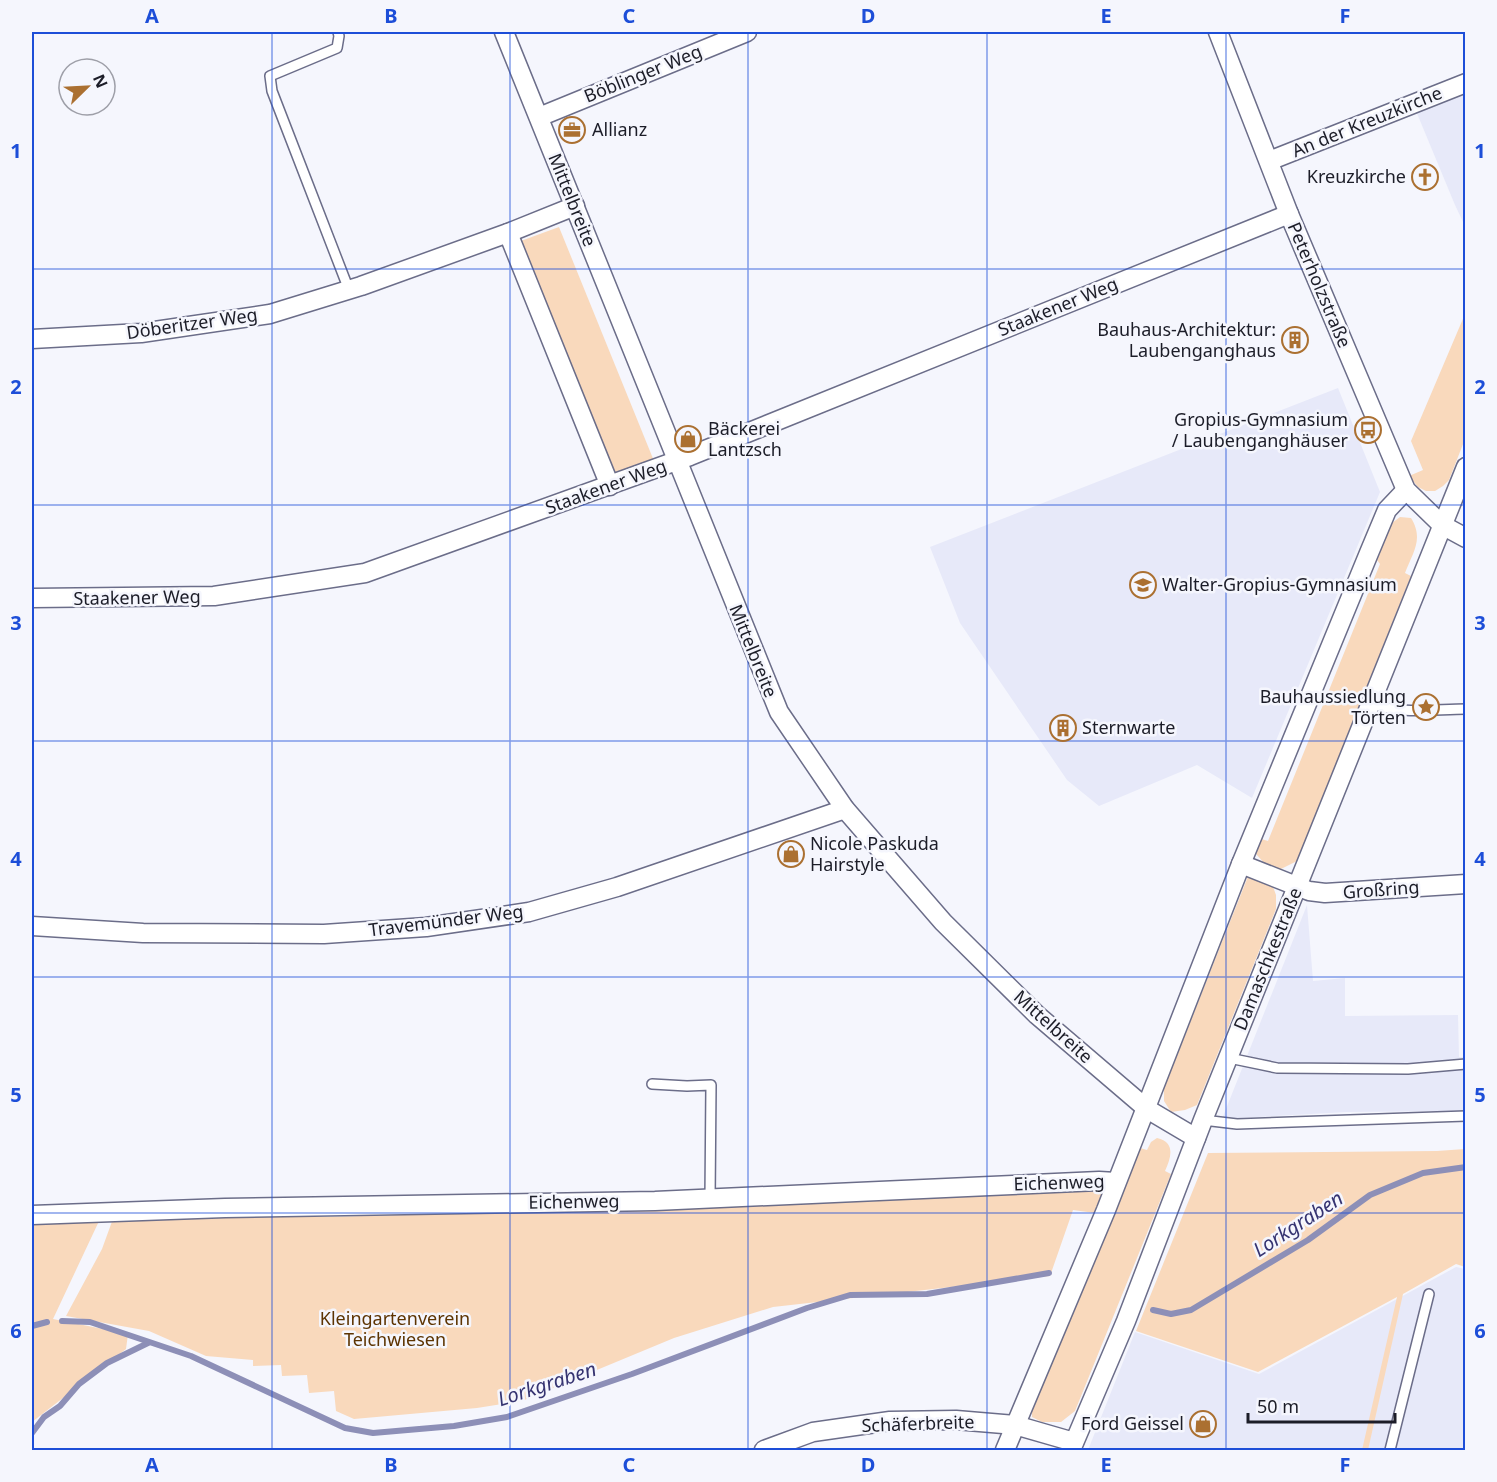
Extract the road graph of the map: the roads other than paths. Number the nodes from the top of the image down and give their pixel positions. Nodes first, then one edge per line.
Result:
1 (338, 32) edge
2 (504, 32) edge
3 (747, 32) edge
4 (1218, 32) edge
5 (1466, 83) edge
6 (538, 117) junction
7 (1269, 161) junction
8 (575, 206) junction
9 (1289, 214) junction
10 (508, 233) junction
11 (349, 290) junction
12 (32, 339) edge
13 (676, 462) junction
14 (1466, 467) edge
15 (610, 486) junction
16 (1406, 490) junction
17 (1442, 525) junction
18 (1466, 538) edge
19 (32, 598) edge
20 (1371, 703) junction
21 (1466, 709) edge
22 (845, 809) junction
23 (1241, 864) junction
24 (1466, 884) edge
25 (1297, 885) junction
26 (32, 926) edge
27 (1229, 1058) junction
28 (1466, 1064) edge
29 (652, 1083) dead end
30 (1147, 1109) junction
31 (1466, 1116) edge
32 (1203, 1120) junction
33 (1196, 1138) junction
34 (1116, 1182) junction
35 (710, 1199) junction
36 (32, 1215) edge
37 (1429, 1294) dead end
38 (1015, 1425) junction
39 (1073, 1446) edge
40 (764, 1450) edge
41 (1005, 1450) edge
42 (1390, 1450) edge

1 - 11 lane
2 - 6 street, Mittelbreite
3 - 6 street, Böblinger Weg
4 - 7 street, Peterholzstraße
5 - 7 street, An der Kreuzkirche
6 - 8 street, Mittelbreite
7 - 9 street, Peterholzstraße
8 - 10 street, Döberitzer Weg
8 - 13 street, Mittelbreite
9 - 13 street, Staakener Weg
9 - 16 street, Peterholzstraße
10 - 11 street, Döberitzer Weg
10 - 15 street
11 - 12 street, Döberitzer Weg
13 - 15 street, Staakener Weg
13 - 22 street, Mittelbreite
14 - 17 street, Damaschkestraße
15 - 19 street, Staakener Weg
16 - 17 street, Peterholzstraße
16 - 23 street
17 - 18 street, Peterholzstraße
17 - 20 street, Damaschkestraße
20 - 21 lane
20 - 25 street, Damaschkestraße
22 - 26 street, Travemünder Weg
22 - 30 street, Mittelbreite
23 - 25 street, Großring
23 - 30 street
24 - 25 street, Großring
25 - 27 street, Damaschkestraße
27 - 28 lane
27 - 32 street, Damaschkestraße
29 - 35 lane
30 - 33 street, Mittelbreite
30 - 34 street
31 - 32 lane
32 - 33 street, Damaschkestraße
33 - 39 street, Damaschkestraße
34 - 35 street, Eichenweg
34 - 38 street
35 - 36 street, Eichenweg
37 - 42 lane
38 - 39 street, Schäferbreite
38 - 40 street, Schäferbreite
38 - 41 street

